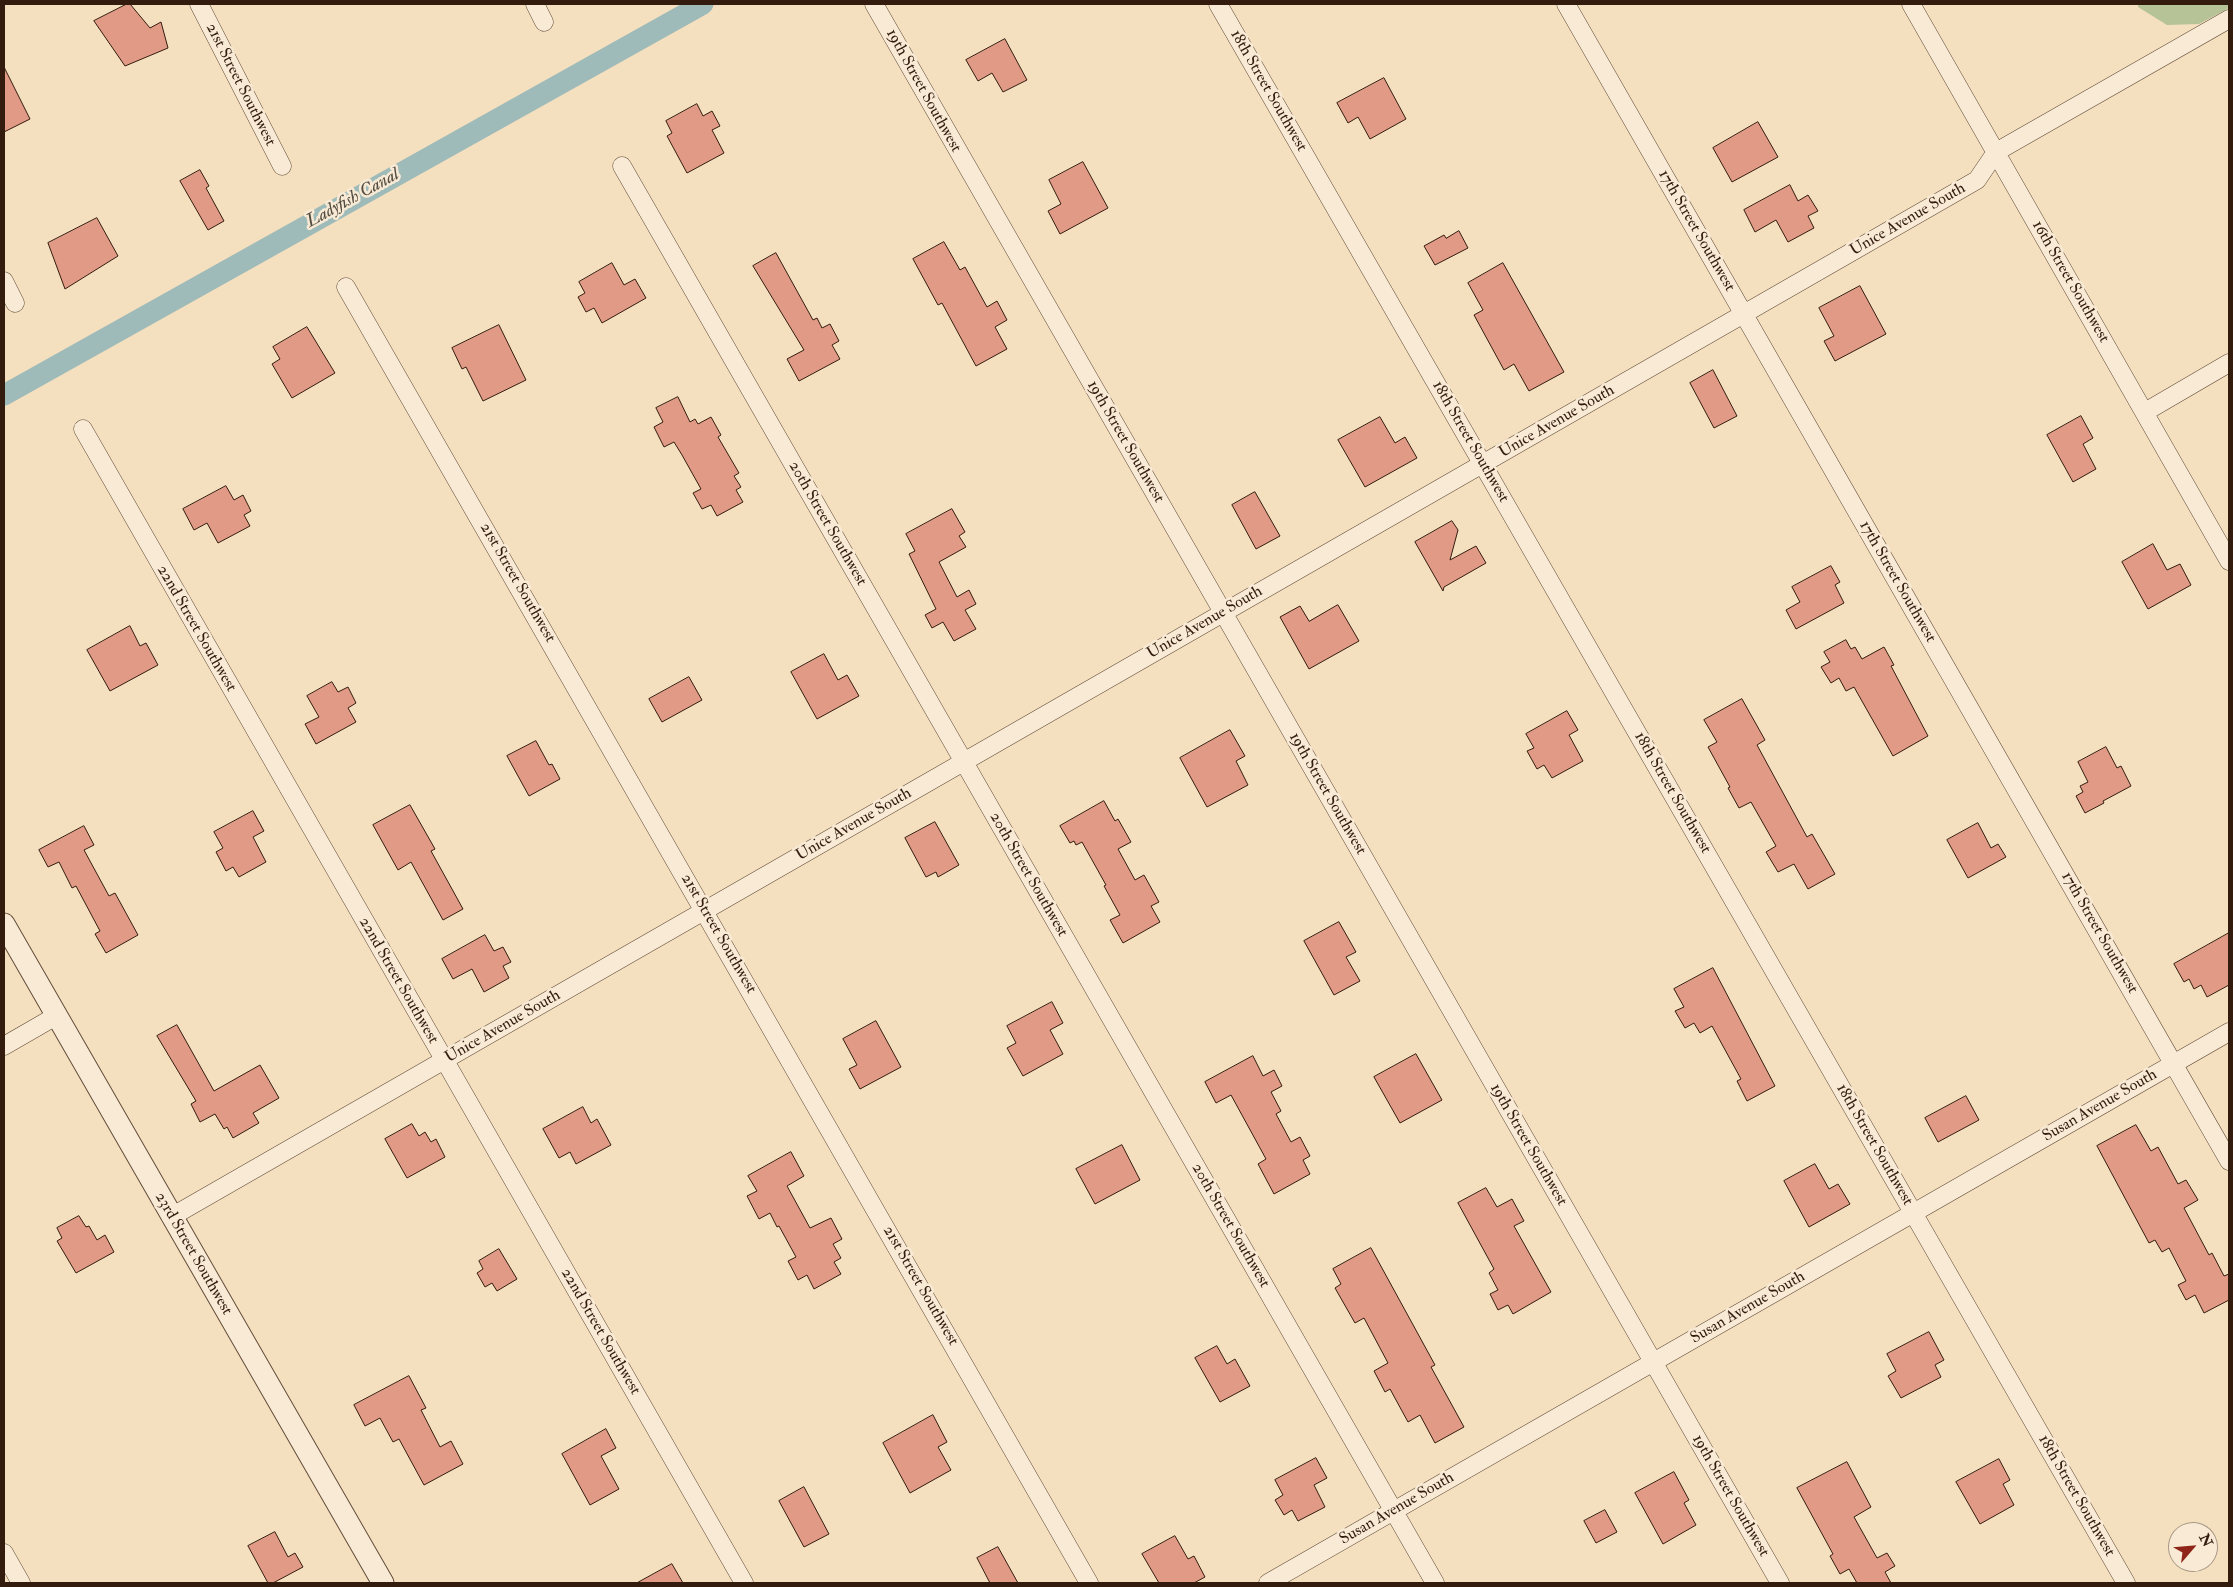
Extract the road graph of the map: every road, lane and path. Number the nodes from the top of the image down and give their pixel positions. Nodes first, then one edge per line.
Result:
1 (199, 4) edge
2 (535, 4) edge
3 (874, 4) edge
4 (1218, 4) edge
5 (1566, 4) edge
6 (1911, 4) edge
7 (2229, 19) edge
8 (544, 22) dead end
9 (1996, 152) junction
10 (282, 166) dead end
11 (622, 166) dead end
12 (4, 281) edge
13 (346, 286) dead end
14 (15, 303) dead end
15 (1744, 316) junction
16 (2229, 363) edge
17 (2144, 412) junction
18 (83, 429) dead end
19 (1483, 464) junction
20 (2229, 561) edge
21 (1223, 613) junction
22 (963, 762) junction
23 (705, 911) junction
24 (4, 924) edge
25 (56, 1016) junction
26 (2229, 1032) edge
27 (4, 1046) edge
28 (444, 1061) junction
29 (2174, 1064) junction
30 (2229, 1160) edge
31 (1913, 1213) junction
32 (171, 1217) junction
33 (1653, 1362) junction
34 (1393, 1511) junction
35 (4, 1553) edge
36 (21, 1583) edge
37 (382, 1583) edge
38 (744, 1583) edge
39 (1089, 1583) edge
40 (1268, 1583) edge
41 (1435, 1583) edge
42 (1780, 1583) edge
43 (2126, 1583) edge

1 - 10 street, 21st Street Southwest
2 - 8 street
3 - 21 street, 19th Street Southwest
4 - 19 street, 18th Street Southwest
5 - 15 street, 17th Street Southwest
6 - 9 street, 16th Street Southwest
7 - 9 street, Unice Avenue South
9 - 15 street, Unice Avenue South
9 - 17 street, 16th Street Southwest
11 - 22 street, 20th Street Southwest
12 - 14 street
13 - 23 street, 21st Street Southwest
15 - 19 street, Unice Avenue South
15 - 29 street, 17th Street Southwest
16 - 17 street
17 - 20 street, 16th Street Southwest
18 - 28 street, 22nd Street Southwest
19 - 21 street, Unice Avenue South
19 - 31 street, 18th Street Southwest
21 - 22 street, Unice Avenue South
21 - 33 street, 19th Street Southwest
22 - 23 street, Unice Avenue South
22 - 34 street, 20th Street Southwest
23 - 28 street, Unice Avenue South
23 - 39 street, 21st Street Southwest
24 - 25 street, 23rd Street Southwest
25 - 27 street
25 - 32 street, 23rd Street Southwest
26 - 29 street, Susan Avenue South
28 - 32 street, Unice Avenue South
28 - 38 street, 22nd Street Southwest
29 - 30 street, 17th Street Southwest
29 - 31 street, Susan Avenue South
31 - 33 street, Susan Avenue South
31 - 43 street, 18th Street Southwest
32 - 37 street, 23rd Street Southwest
33 - 34 street, Susan Avenue South
33 - 42 street, 19th Street Southwest
34 - 40 street, Susan Avenue South
34 - 41 street, 20th Street Southwest
35 - 36 street

